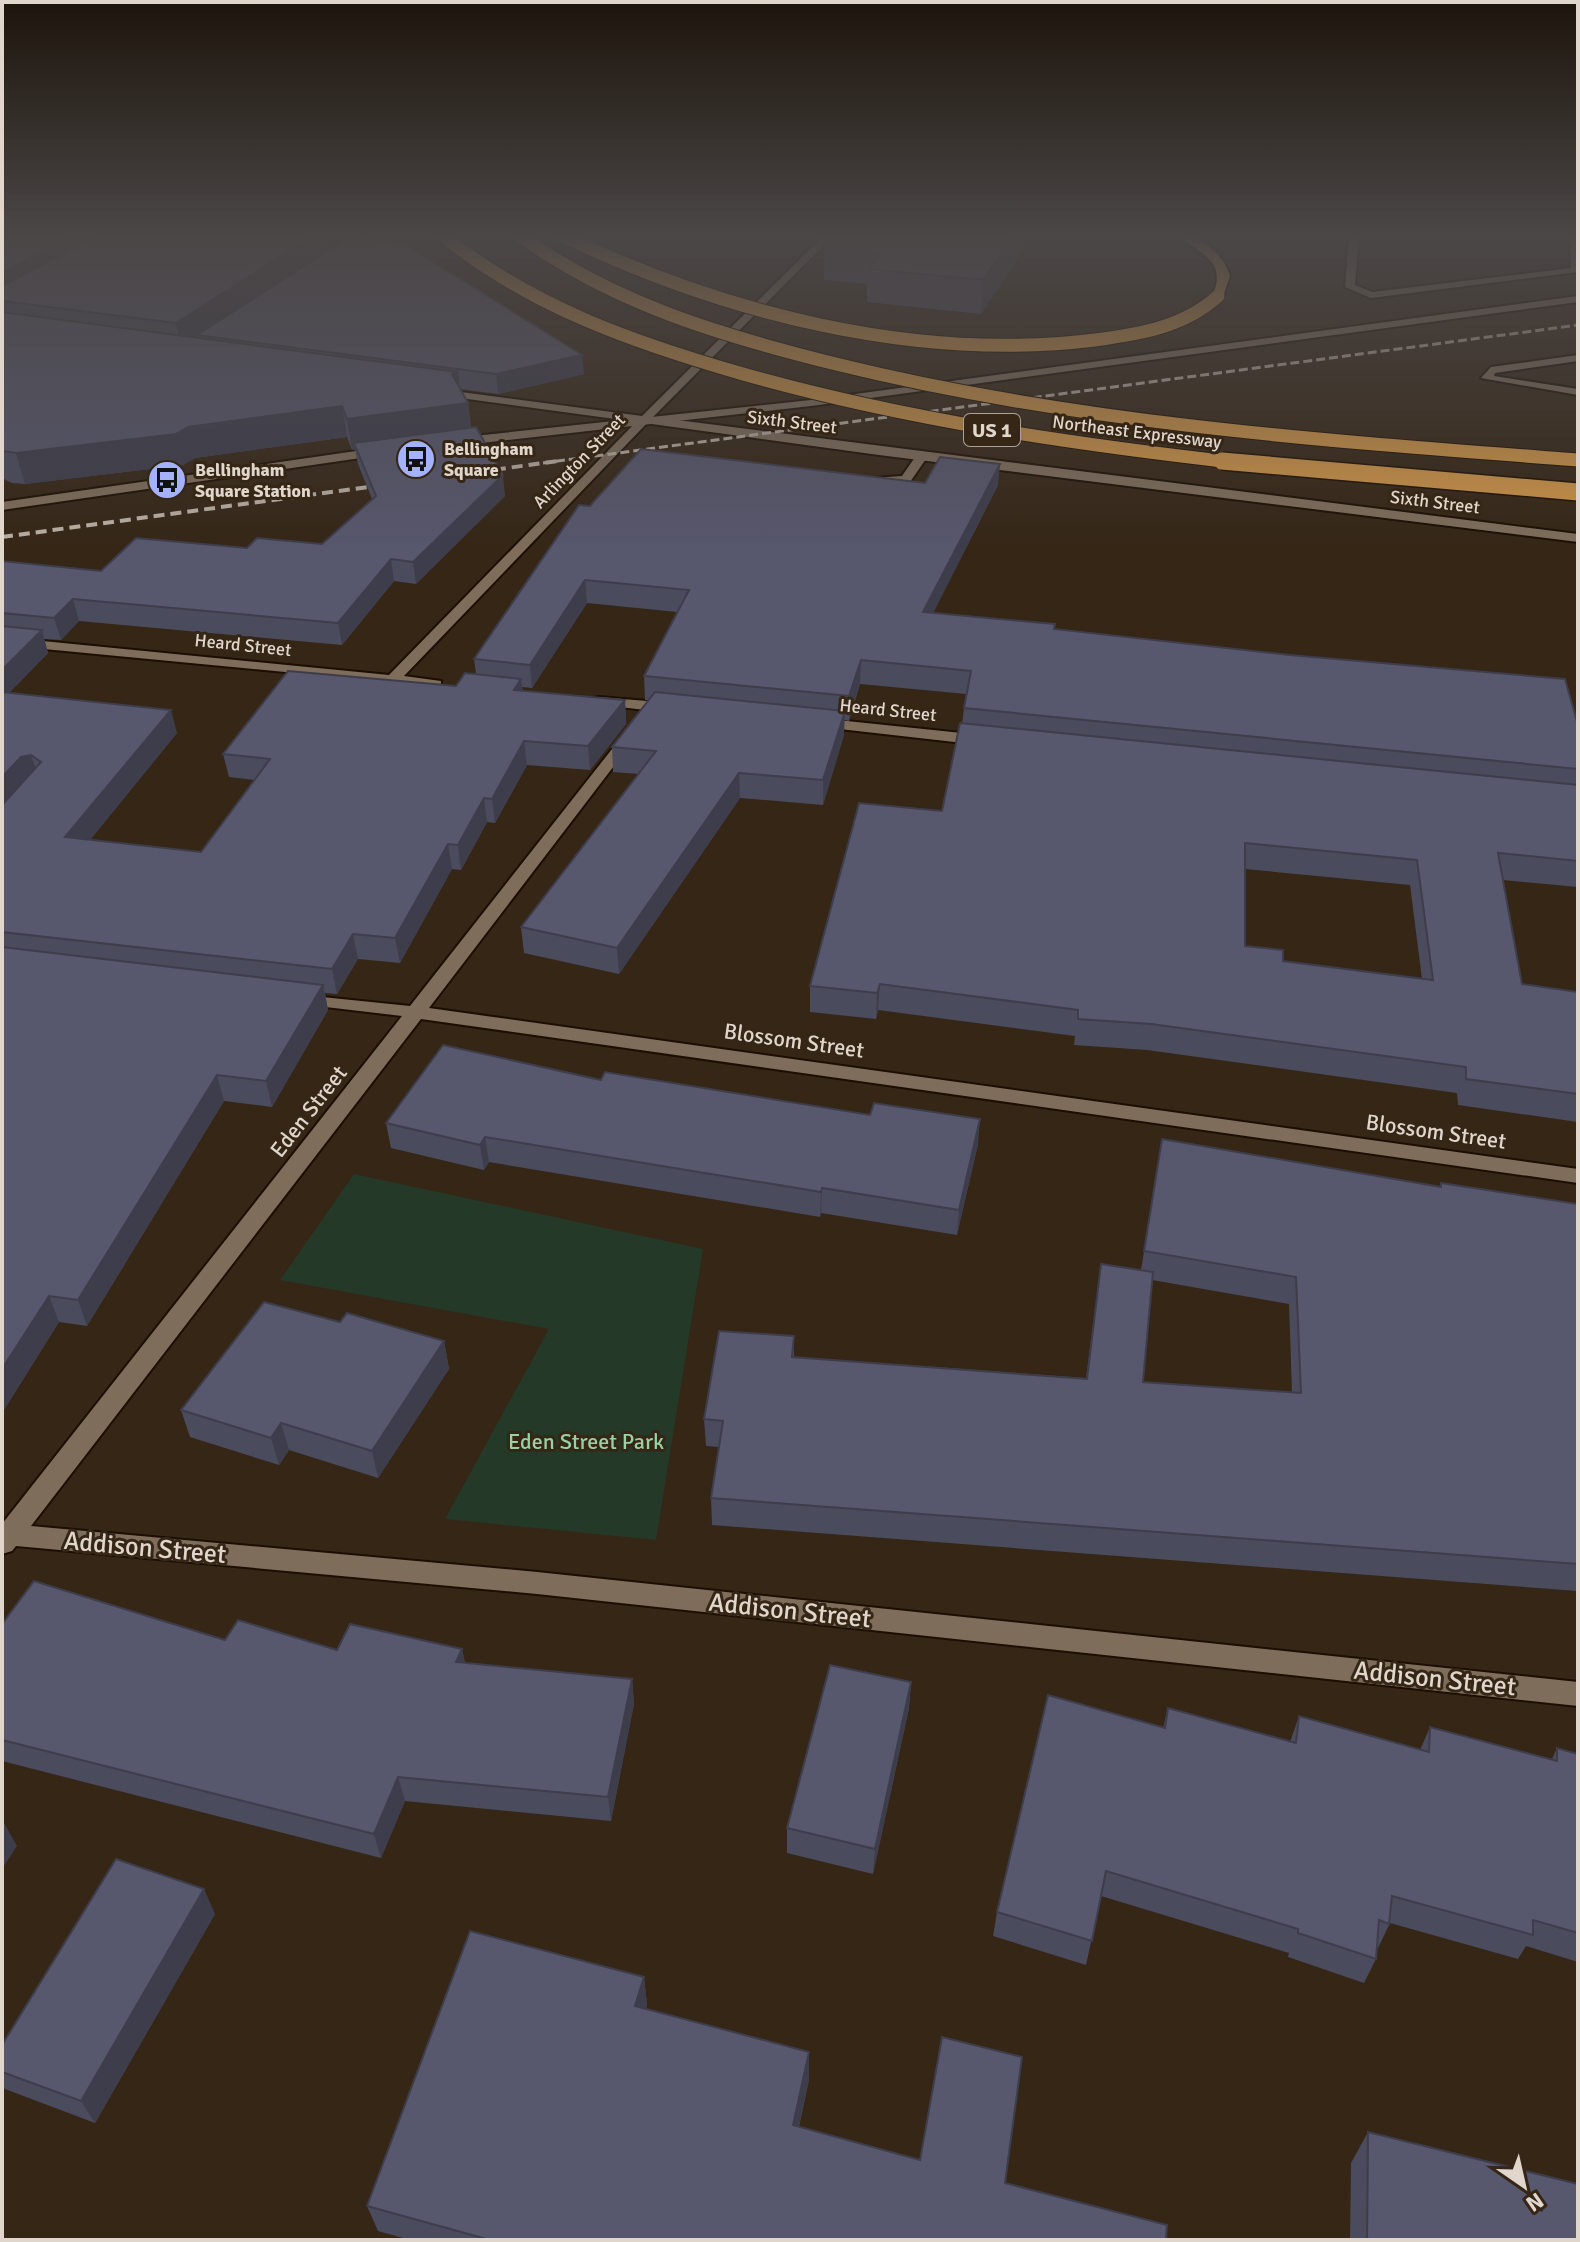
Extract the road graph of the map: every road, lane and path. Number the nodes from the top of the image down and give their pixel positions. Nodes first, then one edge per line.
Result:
1 (636, 340) edge
2 (725, 340) edge
3 (750, 340) edge
4 (932, 340) edge
5 (1094, 340) edge
6 (1269, 340) edge
7 (1578, 358) edge
8 (417, 389) edge
9 (1578, 392) edge
10 (644, 420) junction
11 (441, 444) edge
12 (400, 449) edge
13 (922, 456) junction
14 (1578, 460) edge
15 (866, 480) edge
16 (1578, 492) edge
17 (2, 506) edge
18 (1578, 538) edge
19 (2, 641) edge
20 (392, 680) junction
21 (453, 686) edge
22 (576, 698) edge
23 (652, 706) junction
24 (684, 709) edge
25 (809, 722) edge
26 (997, 742) edge
27 (277, 995) edge
28 (415, 1012) junction
29 (1578, 1176) edge
30 (5, 1538) edge
31 (1578, 1694) edge

1 - 16 highway, Northeast Expressway / US 1, bridge
2 - 10 street, Arlington Street
3 - 14 highway, Northeast Expressway / US 1, bridge
4 - 5 highway, bridge
6 - 10 street
7 - 9 street
8 - 10 street, Sixth Street
10 - 11 street
10 - 13 street, Sixth Street
10 - 20 street, Arlington Street
12 - 17 street
13 - 15 street
13 - 18 street, Sixth Street
19 - 20 street, Heard Street
20 - 21 street, Heard Street
22 - 23 street
23 - 24 street
23 - 28 street, Eden Street
25 - 26 street, Heard Street
27 - 28 street, Blossom Street
28 - 29 street, Blossom Street
28 - 30 street, Eden Street
30 - 31 street, Addison Street

